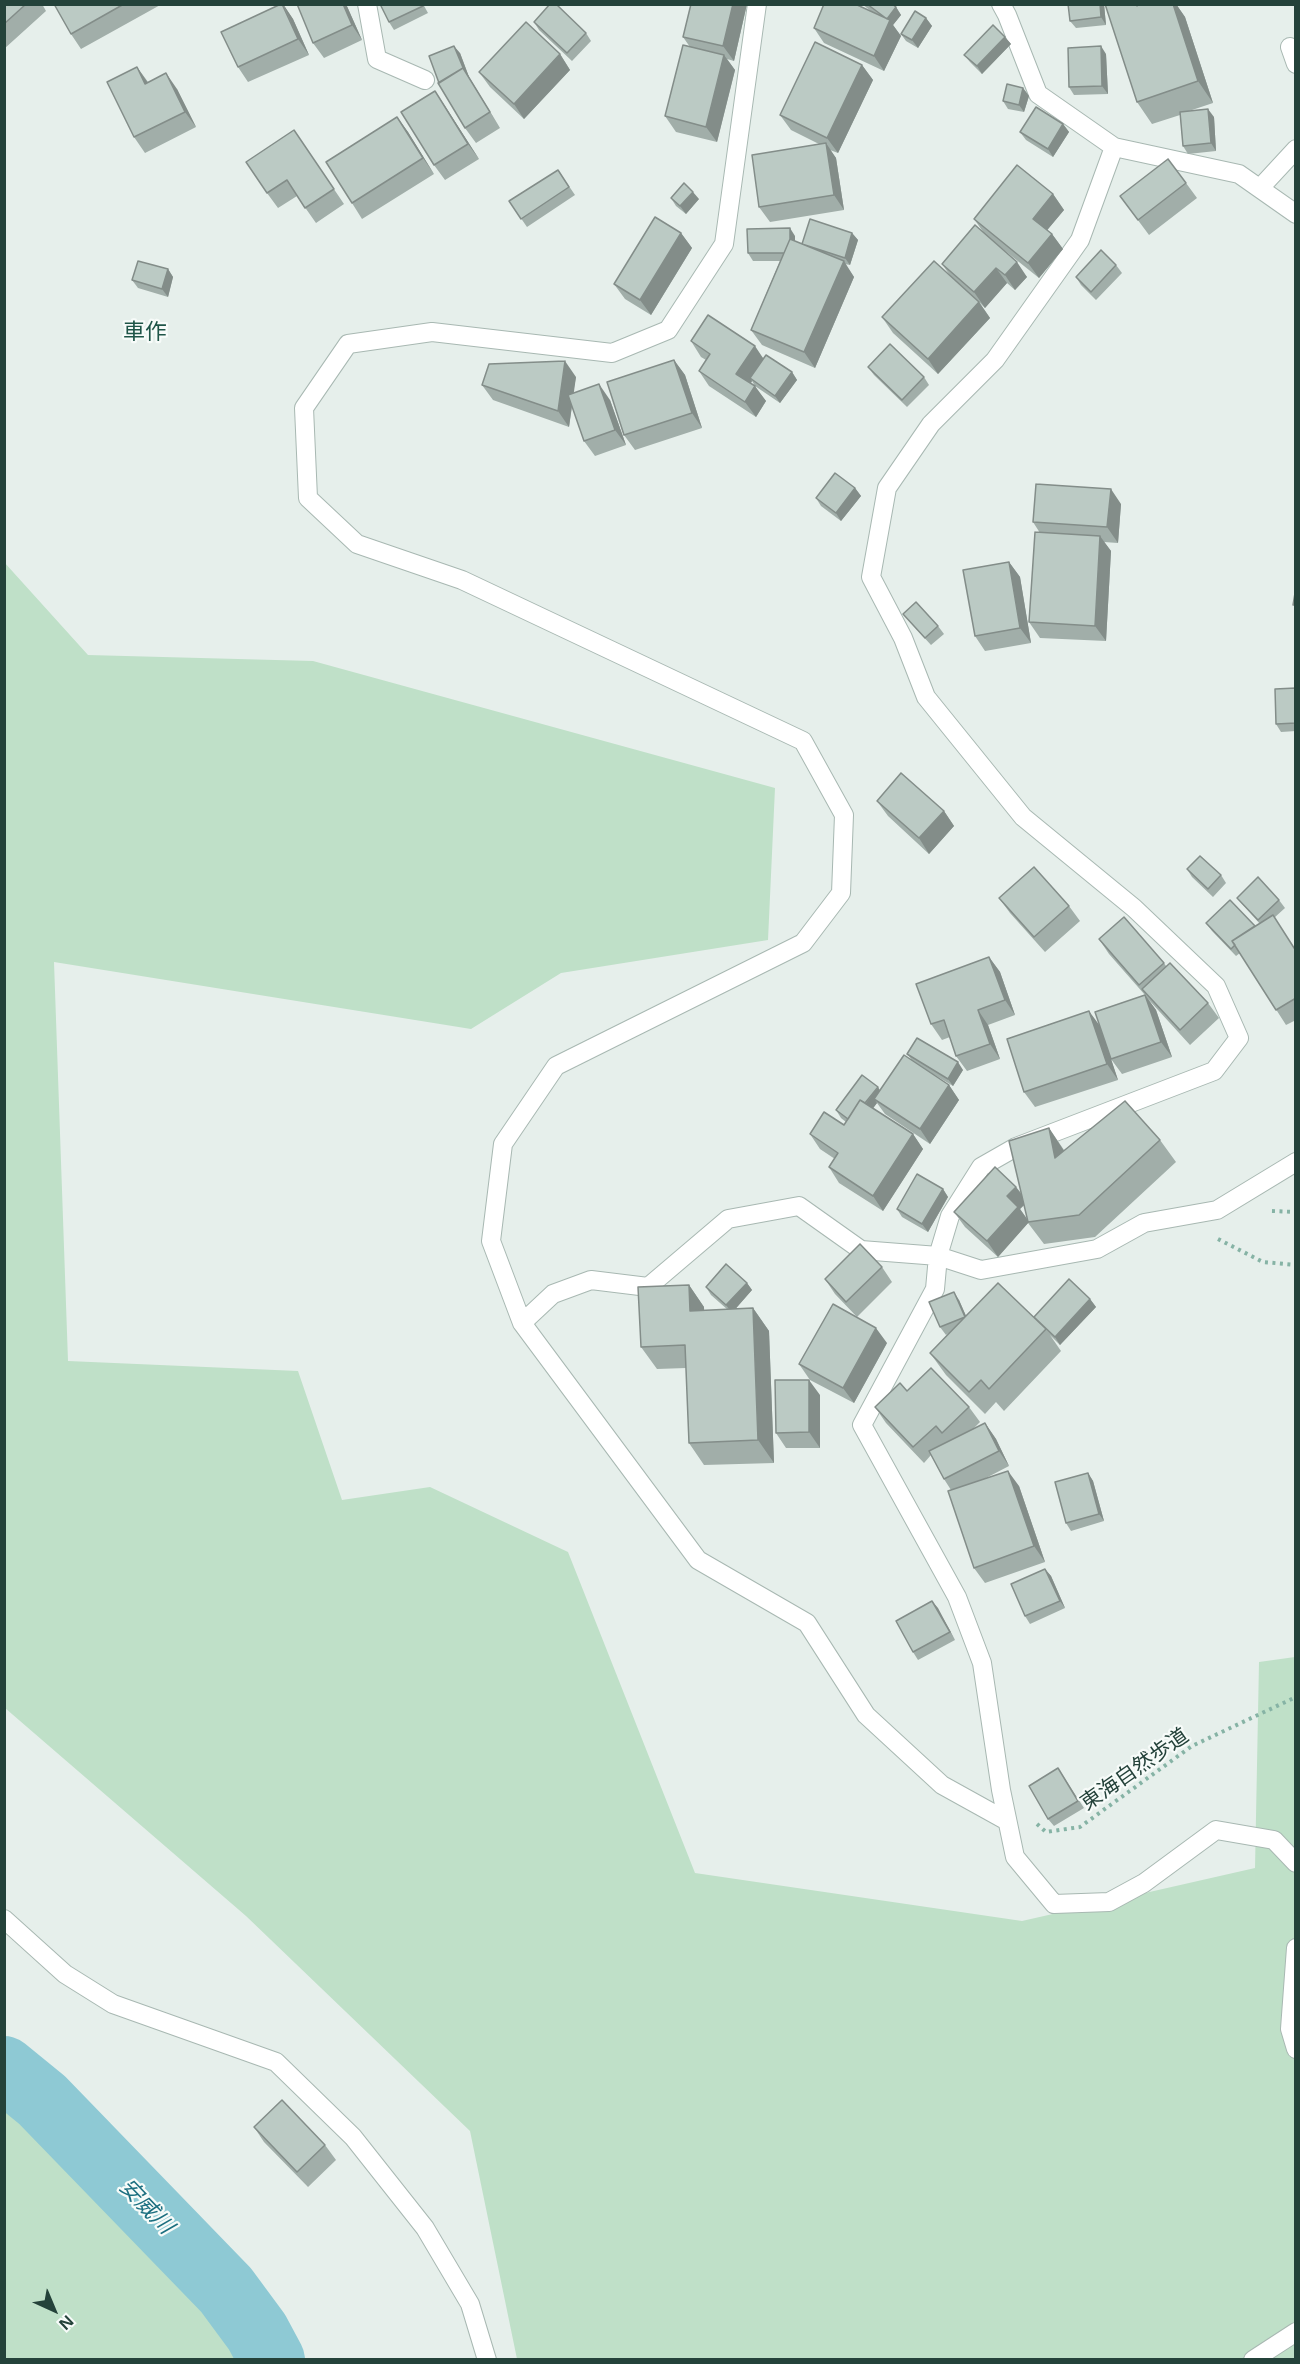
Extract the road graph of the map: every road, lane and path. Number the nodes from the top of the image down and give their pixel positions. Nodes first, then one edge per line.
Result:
1 (367, 4) edge
2 (757, 4) edge
3 (1000, 4) edge
4 (425, 80) dead end
5 (1114, 147) junction
6 (1296, 149) edge
7 (1260, 188) junction
8 (1296, 214) edge
9 (1296, 1162) edge
10 (1192, 1214) junction
11 (938, 1256) junction
12 (1296, 1265) edge
13 (522, 1323) junction
14 (1296, 1697) edge
15 (1001, 1790) junction
16 (1007, 1821) junction
17 (1296, 1863) edge
18 (4, 1919) edge
19 (1296, 1948) edge
20 (1296, 2049) edge
21 (1296, 2332) edge
22 (487, 2360) edge
23 (1253, 2360) edge

1 - 4 street
2 - 13 street
3 - 5 street
5 - 7 street
5 - 11 street
6 - 7 street
7 - 8 street
9 - 10 street
10 - 11 street
10 - 12 path
11 - 13 street
11 - 15 street
13 - 16 street
14 - 15 path, 東海自然歩道
15 - 16 street
16 - 17 street
18 - 22 street
19 - 20 street
21 - 23 street

